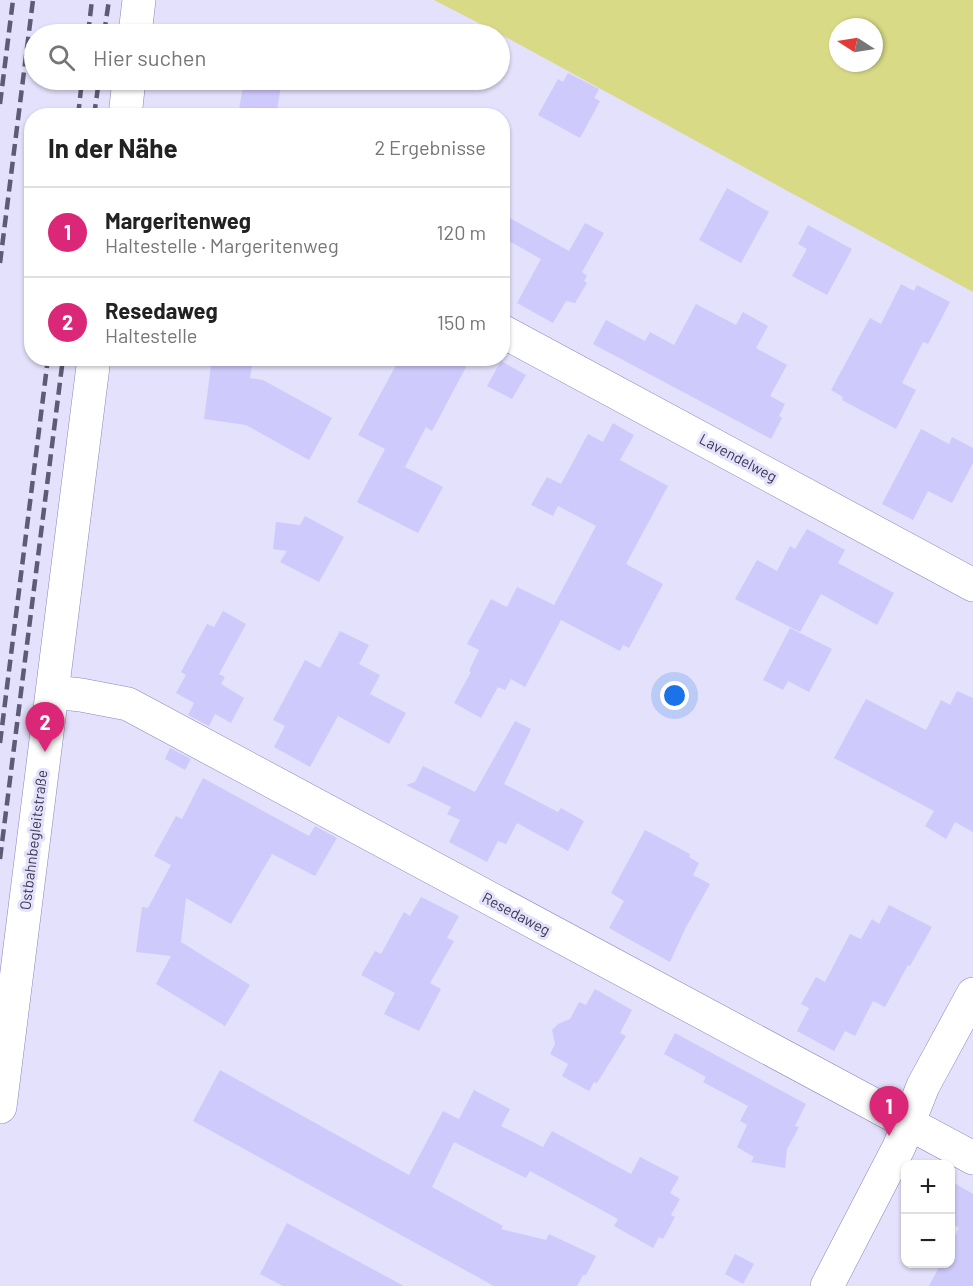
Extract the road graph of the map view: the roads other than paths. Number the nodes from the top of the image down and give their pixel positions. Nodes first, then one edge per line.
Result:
1 (139, 0) edge
2 (136, 24) edge
3 (128, 90) edge
4 (126, 108) edge
5 (510, 335) edge
6 (93, 366) edge
7 (973, 585) edge
8 (53, 692) junction
9 (973, 994) edge
10 (0, 1107) edge
11 (909, 1124) junction
12 (973, 1158) edge
13 (827, 1286) edge

1 - 2 street
3 - 4 street
5 - 7 street, Lavendelweg
6 - 8 street, Ostbahnbegleitstraße
8 - 10 street, Ostbahnbegleitstraße
8 - 11 street, Resedaweg
9 - 11 street
11 - 12 street, Resedaweg
11 - 13 street

